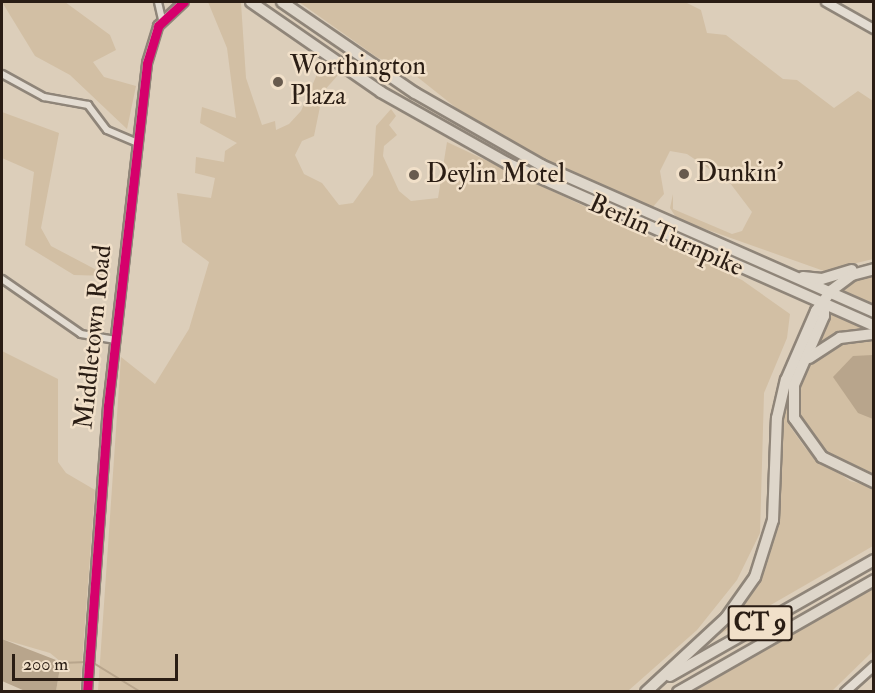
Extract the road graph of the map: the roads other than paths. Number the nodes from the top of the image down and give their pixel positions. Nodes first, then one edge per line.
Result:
1 (158, 2) edge
2 (184, 2) edge
3 (251, 2) edge
4 (282, 2) edge
5 (830, 2) edge
6 (162, 19) junction
7 (873, 29) edge
8 (2, 74) edge
9 (138, 143) junction
10 (873, 269) edge
11 (861, 272) junction
12 (785, 274) junction
13 (2, 279) edge
14 (830, 293) junction
15 (824, 304) junction
16 (873, 312) edge
17 (873, 326) edge
18 (873, 334) edge
19 (115, 340) junction
20 (802, 364) junction
21 (873, 482) edge
22 (873, 561) edge
23 (873, 580) edge
24 (873, 666) edge
25 (87, 692) edge
26 (648, 692) edge
27 (678, 692) edge
28 (844, 692) edge

1 - 6 street
2 - 6 street
3 - 15 highway, Berlin Turnpike
4 - 12 highway, Berlin Turnpike
5 - 7 street
6 - 9 street, Middletown Road
8 - 9 street
9 - 19 street, Middletown Road
10 - 11 highway
11 - 12 highway
11 - 14 highway
12 - 14 highway, Berlin Turnpike
13 - 19 street
14 - 15 highway
14 - 16 highway, Berlin Turnpike
15 - 17 highway, Berlin Turnpike
15 - 20 highway
15 - 26 highway
18 - 20 highway
19 - 25 street, Middletown Road
20 - 21 highway
22 - 26 highway, CT 9
23 - 27 highway, CT 9
24 - 28 street

